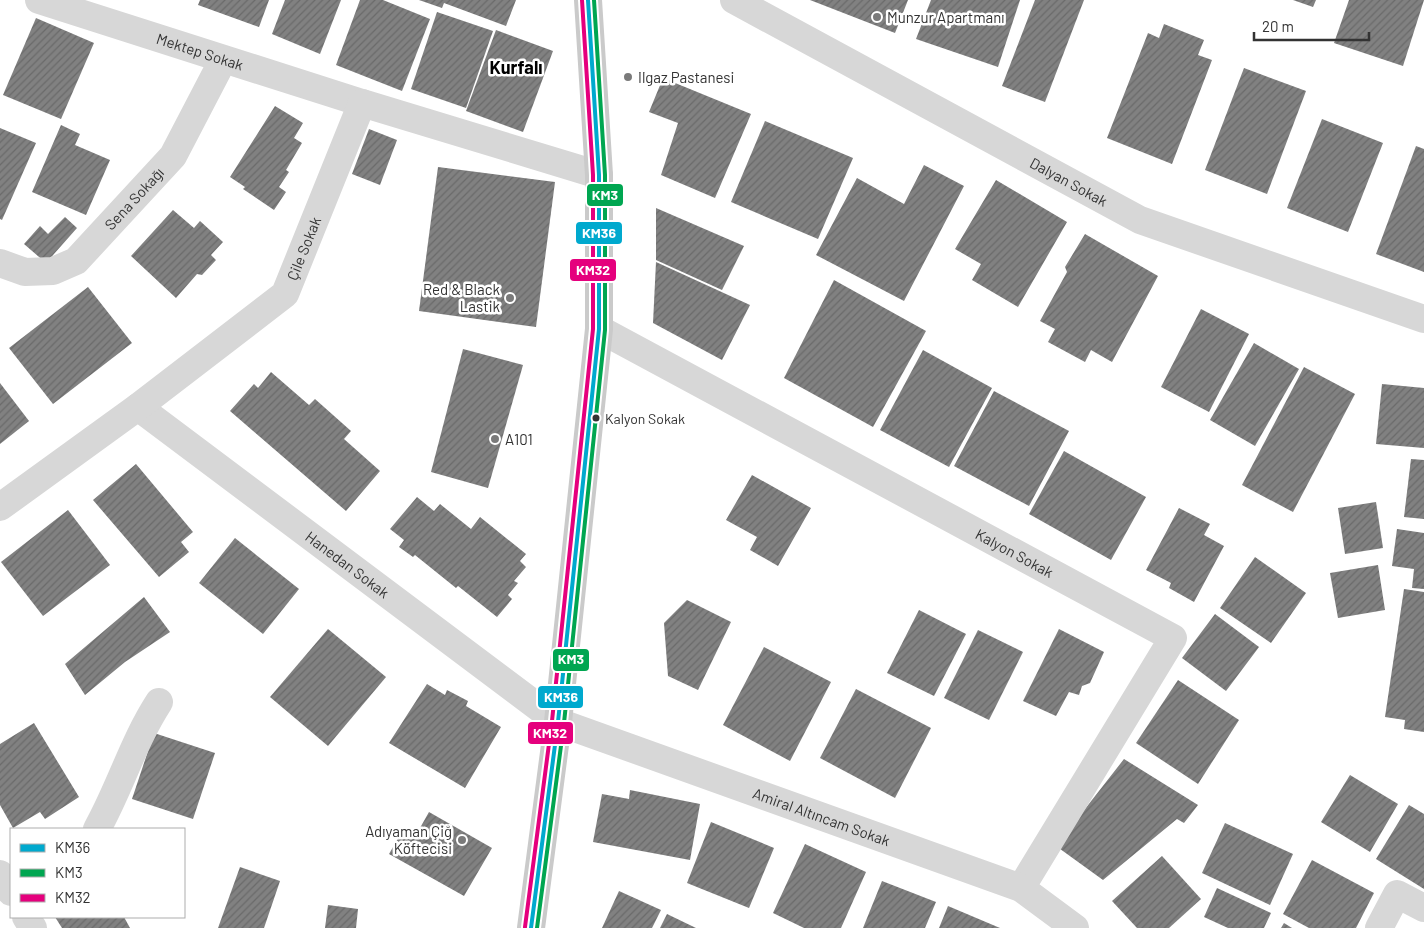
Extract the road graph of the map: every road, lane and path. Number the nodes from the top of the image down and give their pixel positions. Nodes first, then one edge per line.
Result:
1 (39, 0) edge
2 (588, 0) edge
3 (734, 0) edge
4 (223, 60) junction
5 (362, 103) junction
6 (599, 174) junction
7 (0, 264) edge
8 (1424, 319) edge
9 (599, 329) junction
10 (138, 408) junction
11 (0, 507) edge
12 (159, 702) dead end
13 (558, 722) junction
14 (98, 828) edge
15 (0, 874) edge
16 (1021, 888) junction
17 (10, 890) edge
18 (1424, 908) edge
19 (531, 928) edge
20 (1075, 928) edge
21 (1379, 928) edge

1 - 4 street, Mektep Sokak
2 - 6 main road
3 - 8 street, Dalyan Sokak
4 - 5 street, Mektep Sokak
4 - 7 street, Sena Sokağı
5 - 6 street
5 - 10 street, Çile Sokak
6 - 9 main road
9 - 13 main road
9 - 16 street, Kalyon Sokak
10 - 11 street, Çile Sokak
10 - 13 street, Hanedan Sokak
12 - 14 street
13 - 16 street, Amiral Altıncam Sokak
13 - 19 main road
15 - 17 street
16 - 20 street, Amiral Altıncam Sokak
18 - 21 street

